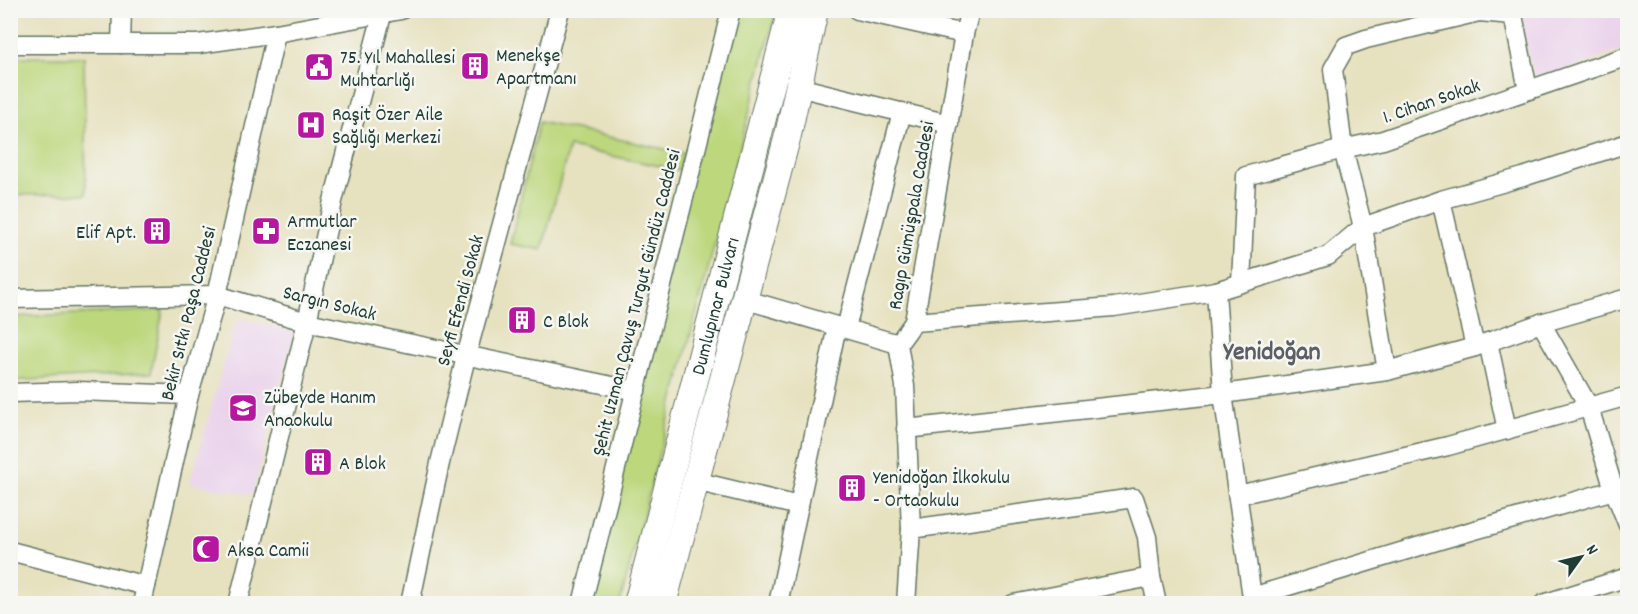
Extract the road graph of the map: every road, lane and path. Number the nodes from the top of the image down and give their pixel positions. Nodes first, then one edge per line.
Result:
1 (122, 10) edge
2 (401, 10) edge
3 (560, 10) edge
4 (731, 10) edge
5 (791, 10) edge
6 (815, 10) edge
7 (857, 10) edge
8 (970, 10) edge
9 (1479, 11) edge
10 (382, 15) junction
11 (276, 33) junction
12 (964, 34) junction
13 (10, 44) edge
14 (121, 44) junction
15 (1628, 56) edge
16 (798, 87) junction
17 (1528, 90) junction
18 (902, 112) junction
19 (949, 124) junction
20 (1628, 143) edge
21 (1343, 148) junction
22 (1441, 200) junction
23 (1363, 227) junction
24 (1241, 284) junction
25 (1216, 291) junction
26 (217, 295) junction
27 (1628, 298) edge
28 (10, 299) edge
29 (743, 299) junction
30 (307, 322) junction
31 (914, 322) junction
32 (1541, 323) junction
33 (842, 327) junction
34 (898, 344) junction
35 (1482, 345) junction
36 (466, 357) junction
37 (1387, 371) junction
38 (636, 391) junction
39 (10, 393) edge
40 (1222, 394) junction
41 (189, 395) junction
42 (1628, 396) edge
43 (1588, 406) junction
44 (906, 429) junction
45 (1507, 430) junction
46 (695, 481) junction
47 (1621, 488) edge
48 (1238, 495) junction
49 (799, 506) junction
50 (1628, 525) edge
51 (911, 529) junction
52 (10, 551) edge
53 (1151, 577) junction
54 (1628, 577) edge
55 (144, 595) edge
56 (1252, 600) edge
57 (238, 603) edge
58 (410, 603) edge
59 (582, 603) edge
60 (637, 603) edge
61 (663, 603) edge
62 (778, 603) edge
63 (906, 603) edge
64 (1013, 603) edge
65 (1158, 603) edge
66 (1543, 603) edge

1 - 14 street
2 - 10 street
3 - 36 street, Seyfi Efendi Sokak
4 - 38 street, Şehit Uzman Çavuş Turgut Gündüz Caddesi
5 - 60 main road, Dumlupınar Bulvarı
6 - 16 main road, Dumlupınar Bulvarı
7 - 12 street
8 - 12 street, Ragıp Gümüşpala Caddesi
9 - 17 street
9 - 21 street
10 - 11 street
10 - 30 street
11 - 14 street
11 - 26 street, Bekir Sıtkı Paşa Caddesi
12 - 19 street, Ragıp Gümüşpala Caddesi
13 - 14 street
15 - 17 street, 1. Cihan Sokak
16 - 18 street
16 - 29 main road, Dumlupınar Bulvarı
17 - 21 street, 1. Cihan Sokak
18 - 19 street
18 - 33 street
19 - 31 street, Ragıp Gümüşpala Caddesi
20 - 22 street
21 - 23 street
21 - 24 street, 1. Cihan Sokak
22 - 23 street
22 - 35 street
23 - 24 street
23 - 37 street
24 - 25 street
25 - 31 street
25 - 40 street
26 - 28 street, Sargın Sokak
26 - 30 street, Sargın Sokak
26 - 41 street, Bekir Sıtkı Paşa Caddesi
27 - 32 street
29 - 33 street
29 - 46 main road, Dumlupınar Bulvarı
30 - 36 street, Sargın Sokak
30 - 57 street
31 - 34 street, Ragıp Gümüşpala Caddesi
32 - 35 street
32 - 43 street
33 - 34 street
33 - 49 street
34 - 44 street
35 - 37 street
35 - 45 street
36 - 38 street, Sargın Sokak
36 - 58 street, Seyfi Efendi Sokak
37 - 40 street
38 - 59 street, Şehit Uzman Çavuş Turgut Gündüz Caddesi
39 - 41 street
40 - 44 street
40 - 48 street
41 - 55 street, Bekir Sıtkı Paşa Caddesi
42 - 43 street
43 - 45 street
43 - 47 street
44 - 51 street
45 - 48 street
46 - 49 street
46 - 61 main road, Dumlupınar Bulvarı
47 - 50 street
47 - 56 street
48 - 56 street
49 - 62 street
51 - 53 street
51 - 63 street
52 - 55 street
53 - 64 street
53 - 65 street
54 - 66 street

